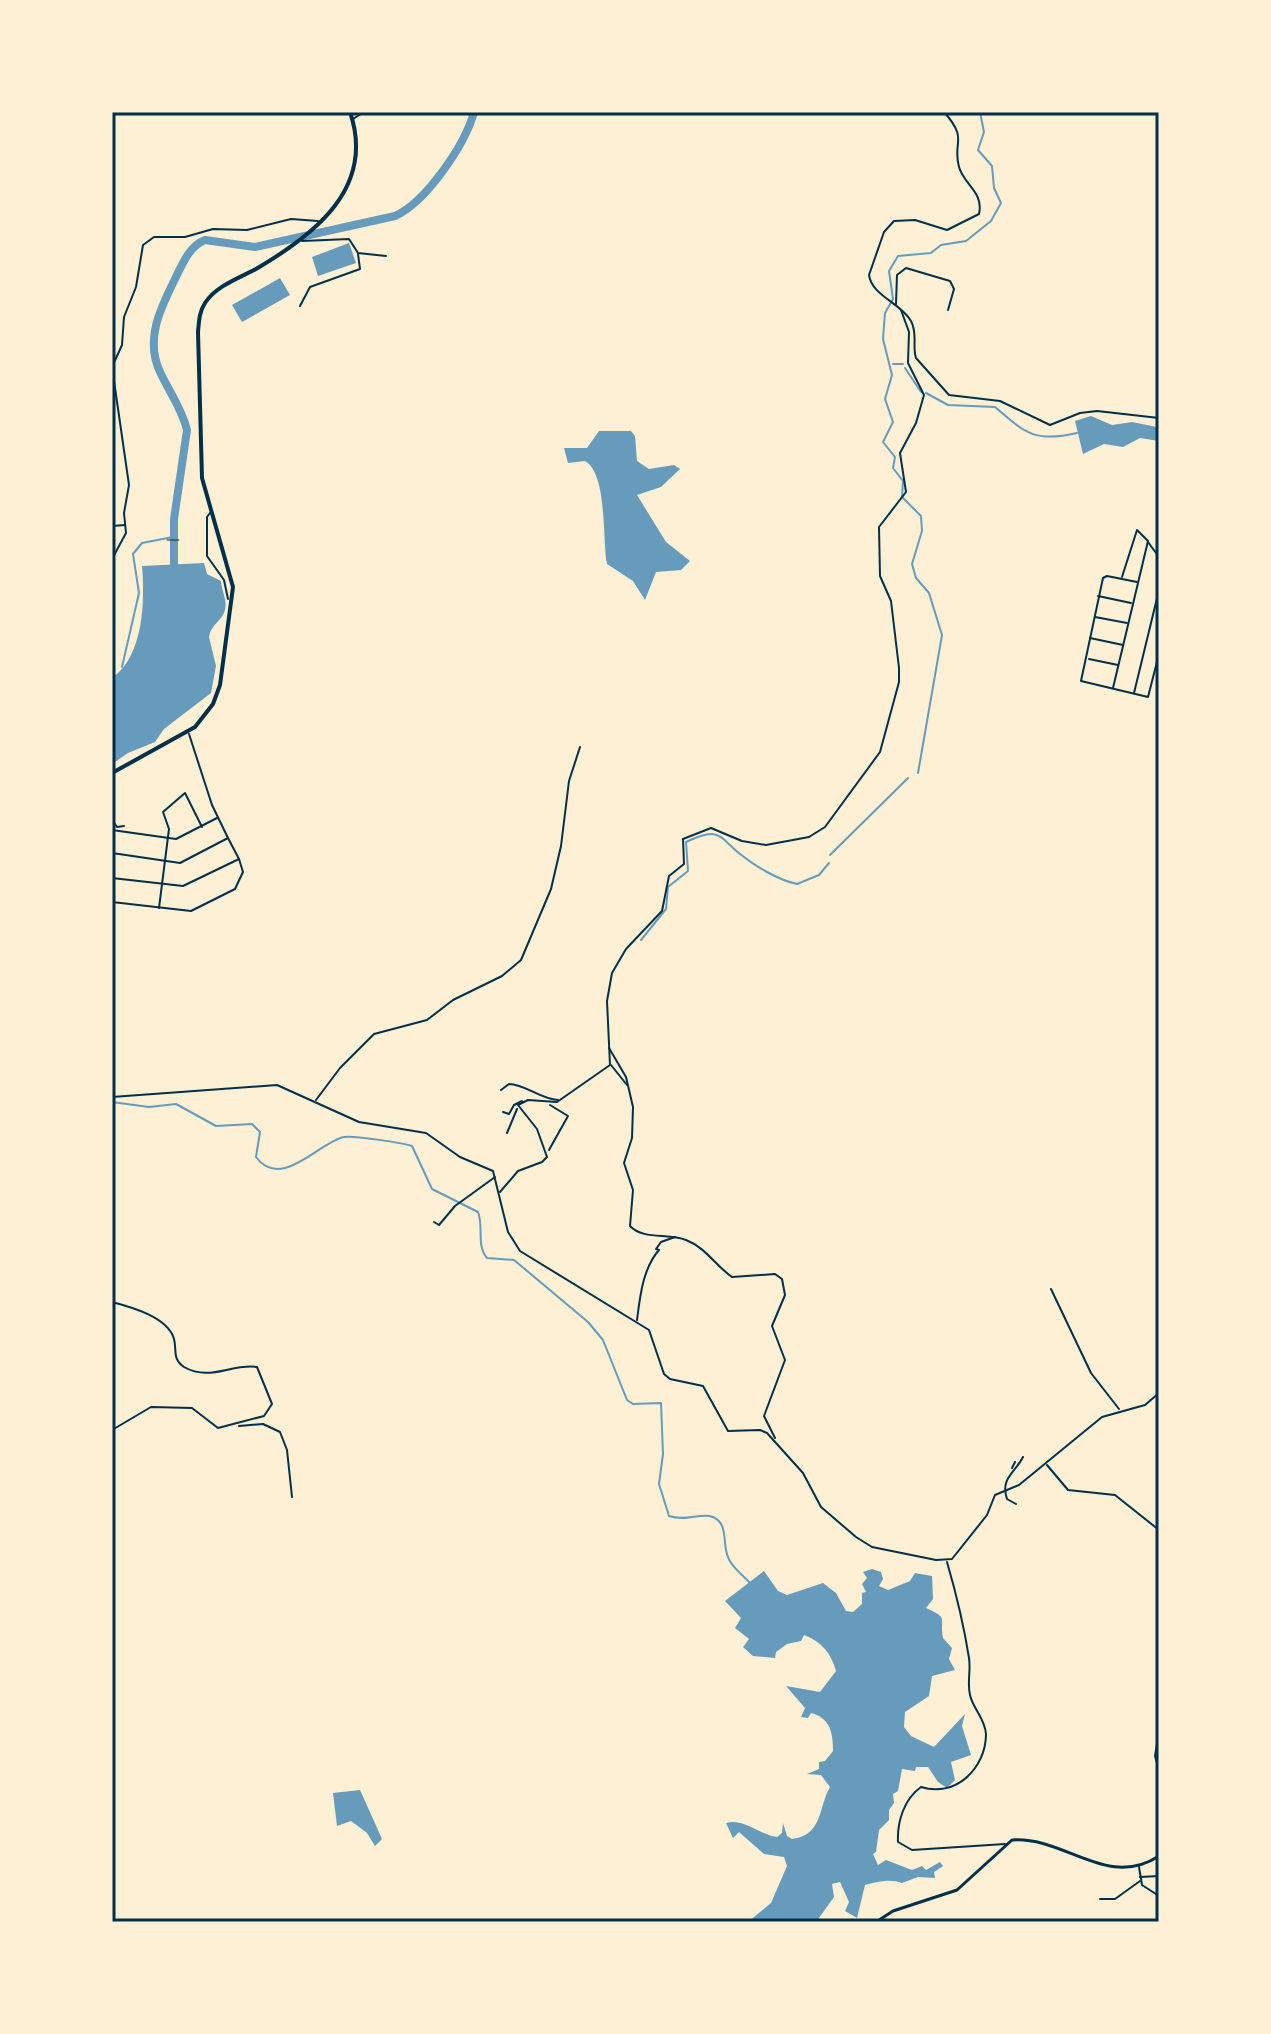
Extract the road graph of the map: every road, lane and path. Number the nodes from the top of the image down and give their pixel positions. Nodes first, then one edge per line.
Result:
1 (350, 112) edge
2 (364, 112) edge
3 (944, 112) edge
4 (353, 119) junction
5 (320, 225) junction
6 (302, 240) junction
7 (358, 253) junction
8 (386, 256) dead end
9 (893, 303) junction
10 (300, 306) dead end
11 (901, 310) junction
12 (948, 310) dead end
13 (112, 391) edge
14 (117, 392) junction
15 (1159, 418) edge
16 (210, 513) junction
17 (126, 525) junction
18 (112, 526) edge
19 (167, 540) dead end
20 (179, 540) dead end
21 (1148, 541) junction
22 (1159, 557) edge
23 (112, 559) edge
24 (1121, 578) junction
25 (1137, 582) junction
26 (1159, 590) edge
27 (1098, 596) junction
28 (228, 599) dead end
29 (1133, 603) junction
30 (1095, 617) junction
31 (1128, 624) junction
32 (1088, 638) junction
33 (1123, 645) junction
34 (1159, 654) edge
35 (1088, 658) junction
36 (1119, 666) junction
37 (1113, 689) junction
38 (1134, 694) junction
39 (188, 732) junction
40 (580, 747) dead end
41 (112, 773) edge
42 (218, 818) junction
43 (112, 820) edge
44 (124, 826) dead end
45 (202, 827) junction
46 (112, 830) edge
47 (228, 838) junction
48 (168, 839) junction
49 (112, 853) edge
50 (239, 859) junction
51 (165, 861) junction
52 (112, 878) edge
53 (162, 885) junction
54 (112, 902) edge
55 (159, 908) junction
56 (608, 1047) junction
57 (610, 1065) junction
58 (629, 1088) junction
59 (501, 1090) dead end
60 (112, 1097) edge
61 (563, 1099) junction
62 (316, 1101) junction
63 (523, 1101) junction
64 (549, 1103) junction
65 (517, 1109) junction
66 (503, 1112) dead end
67 (507, 1133) dead end
68 (548, 1151) junction
69 (495, 1177) junction
70 (499, 1193) junction
71 (434, 1222) dead end
72 (676, 1237) junction
73 (1051, 1289) dead end
74 (112, 1302) edge
75 (637, 1322) junction
76 (1159, 1393) edge
77 (1119, 1410) junction
78 (235, 1426) junction
79 (112, 1430) edge
80 (773, 1440) junction
81 (1023, 1457) dead end
82 (1015, 1462) dead end
83 (1046, 1464) junction
84 (1012, 1469) junction
85 (1005, 1491) junction
86 (292, 1497) dead end
87 (1016, 1504) dead end
88 (1159, 1530) edge
89 (947, 1562) junction
90 (1159, 1732) edge
91 (1159, 1771) edge
92 (1005, 1844) junction
93 (1159, 1856) edge
94 (1139, 1866) junction
95 (1159, 1876) edge
96 (1140, 1879) junction
97 (1159, 1896) edge
98 (1100, 1899) dead end
99 (876, 1922) edge

1 - 4 main road
2 - 4 street
3 - 9 street
4 - 5 main road
5 - 6 main road
5 - 14 street
6 - 7 street
6 - 16 main road
7 - 8 street
7 - 10 street
9 - 11 street
9 - 12 street
11 - 15 street
11 - 56 street
13 - 14 street
14 - 17 street
16 - 28 street
16 - 39 main road
17 - 18 street
17 - 23 street
19 - 20 lane
21 - 22 street
21 - 24 street
21 - 25 street
24 - 25 street
24 - 27 street
25 - 29 street
26 - 38 street
27 - 29 street
27 - 30 street
29 - 31 street
30 - 31 street
30 - 32 street
31 - 33 street
32 - 33 street
32 - 35 street
33 - 36 street
34 - 38 street
35 - 36 street
35 - 37 street
36 - 37 street
37 - 38 street
39 - 41 main road
39 - 42 street
40 - 62 street
42 - 45 street
42 - 47 street
43 - 44 street
45 - 48 street
45 - 48 street
46 - 48 street
47 - 50 street
47 - 51 street
48 - 51 street
49 - 51 street
50 - 53 street
50 - 55 street
51 - 53 street
52 - 53 street
53 - 55 street
54 - 55 street
56 - 57 street
56 - 58 street
57 - 58 street
57 - 61 street
58 - 72 street
59 - 61 street
60 - 62 street
61 - 64 street
62 - 69 street
63 - 64 street
63 - 65 street
63 - 66 street
64 - 68 street
65 - 67 street
65 - 68 street
68 - 70 street
69 - 70 street
69 - 71 street
70 - 75 street
72 - 75 street
72 - 80 street
73 - 77 street
74 - 78 street
75 - 80 street
76 - 77 street
77 - 83 street
78 - 79 street
78 - 86 street
80 - 89 street
81 - 84 street
82 - 84 street
83 - 85 street
83 - 88 street
84 - 85 street
85 - 87 street
85 - 89 street
89 - 92 street
90 - 91 street
92 - 94 street
92 - 99 street
93 - 94 street
94 - 96 street
95 - 96 street
96 - 97 street
96 - 98 street

